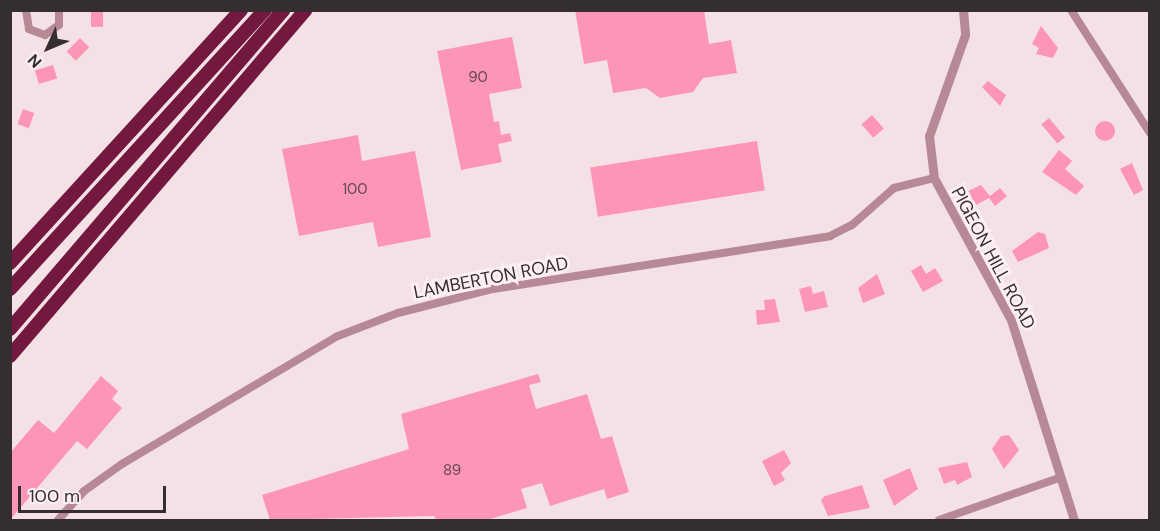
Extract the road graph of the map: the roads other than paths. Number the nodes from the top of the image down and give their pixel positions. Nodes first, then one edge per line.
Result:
1 (26, 10) edge
2 (59, 10) edge
3 (241, 10) edge
4 (265, 10) edge
5 (283, 10) edge
6 (306, 10) edge
7 (963, 10) edge
8 (1071, 10) edge
9 (1149, 133) edge
10 (934, 178) junction
11 (10, 263) edge
12 (22, 277) junction
13 (10, 290) edge
14 (10, 297) edge
15 (10, 327) edge
16 (10, 356) edge
17 (1059, 478) junction
18 (58, 520) edge
19 (939, 520) edge
20 (1074, 520) edge

1 - 2 street
3 - 11 highway
4 - 12 highway
5 - 15 highway
6 - 16 highway
7 - 10 street, PIGEON HILL ROAD
8 - 9 street
10 - 17 street, PIGEON HILL ROAD
10 - 18 street, LAMBERTON ROAD
12 - 13 highway
12 - 14 highway
17 - 19 street
17 - 20 street, PIGEON HILL ROAD

